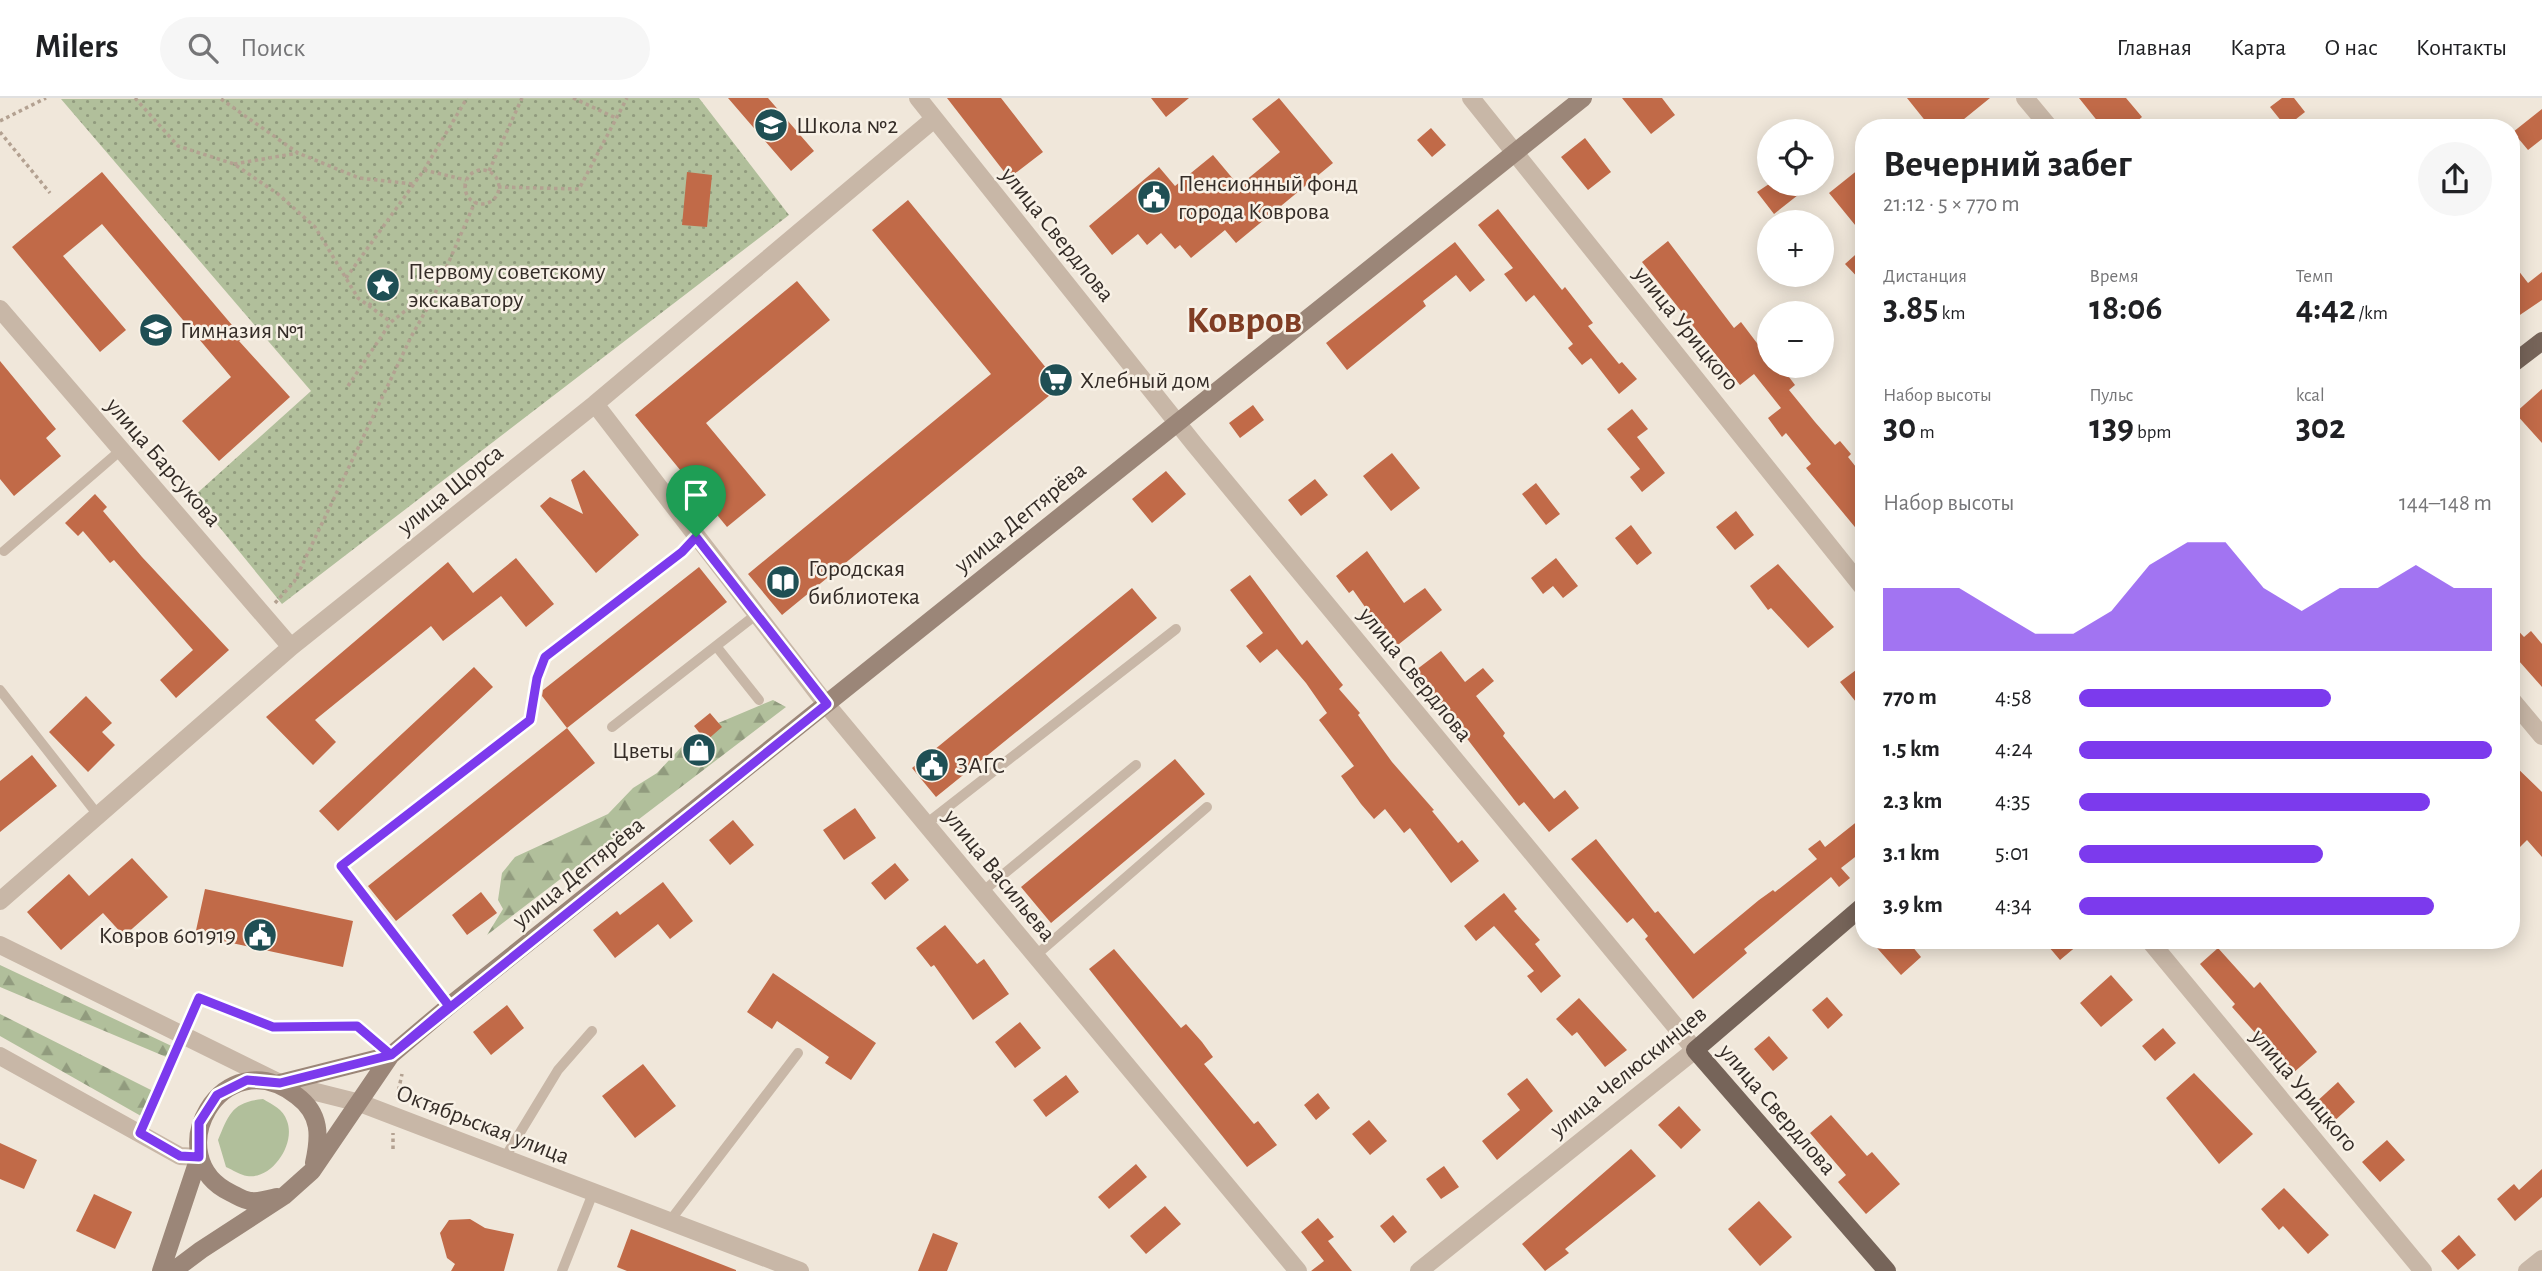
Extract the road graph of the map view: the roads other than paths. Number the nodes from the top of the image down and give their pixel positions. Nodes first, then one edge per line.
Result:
1 (918, 98) edge
2 (1471, 98) edge
3 (1583, 98) edge
4 (2025, 98) edge
5 (934, 119) junction
6 (2042, 119) edge
7 (1516, 154) junction
8 (0, 309) edge
9 (2542, 341) edge
10 (2520, 358) edge
11 (595, 404) junction
12 (1178, 422) junction
13 (121, 450) junction
14 (696, 537) junction
15 (4, 551) dead end
16 (1855, 578) edge
17 (757, 614) junction
18 (1176, 629) dead end
19 (716, 646) junction
20 (291, 647) junction
21 (0, 690) edge
22 (760, 700) dead end
23 (827, 704) junction
24 (2520, 710) edge
25 (612, 727) dead end
26 (2542, 736) edge
27 (1136, 765) dead end
28 (1207, 807) dead end
29 (98, 815) junction
30 (926, 824) junction
31 (982, 892) junction
32 (0, 901) edge
33 (1855, 913) edge
34 (0, 945) edge
35 (2156, 949) edge
36 (1035, 956) junction
37 (449, 1006) junction
38 (592, 1031) dead end
39 (1695, 1051) junction
40 (797, 1053) dead end
41 (391, 1055) junction
42 (0, 1056) edge
43 (280, 1083) junction
44 (360, 1103) junction
45 (199, 1157) junction
46 (504, 1159) junction
47 (312, 1171) junction
48 (593, 1193) junction
49 (284, 1196) junction
50 (669, 1222) junction
51 (2542, 1259) edge
52 (160, 1271) edge
53 (173, 1271) edge
54 (562, 1271) edge
55 (800, 1271) edge
56 (1298, 1271) edge
57 (1419, 1271) edge
58 (1887, 1271) edge
59 (2423, 1271) edge
60 (2527, 1271) edge

1 - 5 street, улица Свердлова
2 - 7 street, улица Урицкого
3 - 7 main road, улица Дегтярёва
4 - 6 street
5 - 11 street, улица Щорса
5 - 12 street, улица Свердлова
7 - 12 main road, улица Дегтярёва
7 - 16 street, улица Урицкого
8 - 13 street, улица Барсукова
9 - 10 main road
11 - 14 street, улица Васильева
11 - 20 street, улица Щорса
12 - 23 main road, улица Дегтярёва
12 - 39 street, улица Свердлова
13 - 15 lane
13 - 20 street, улица Барсукова
14 - 17 street, улица Васильева
14 - 37 lane
17 - 19 lane
17 - 23 street, улица Васильева
18 - 30 lane
19 - 22 lane
19 - 25 lane
20 - 29 street, улица Щорса
21 - 29 lane
23 - 30 street, улица Васильева
23 - 37 main road, улица Дегтярёва
24 - 26 street
27 - 31 lane
28 - 36 lane
29 - 32 street, улица Щорса
30 - 31 street, улица Васильева
31 - 36 street, улица Васильева
33 - 39 main road, улица Челюскинцев
34 - 43 street, Октябрьская улица
35 - 59 street, улица Урицкого
36 - 56 street, улица Васильева
37 - 41 main road, улица Дегтярёва
38 - 46 lane
39 - 57 street, улица Челюскинцев
39 - 58 main road, улица Свердлова
40 - 50 lane
41 - 43 main road, улица Дегтярёва
41 - 44 main road, улица Дегтярёва
42 - 45 street
43 - 44 street, Октябрьская улица
43 - 45 main road
43 - 47 main road
44 - 46 street, Октябрьская улица
44 - 47 main road, улица Дегтярёва
45 - 49 main road
45 - 52 main road
46 - 48 street, Октябрьская улица
47 - 49 main road
48 - 50 street, Октябрьская улица
48 - 54 lane
49 - 53 main road
50 - 55 street, Октябрьская улица
51 - 60 street

